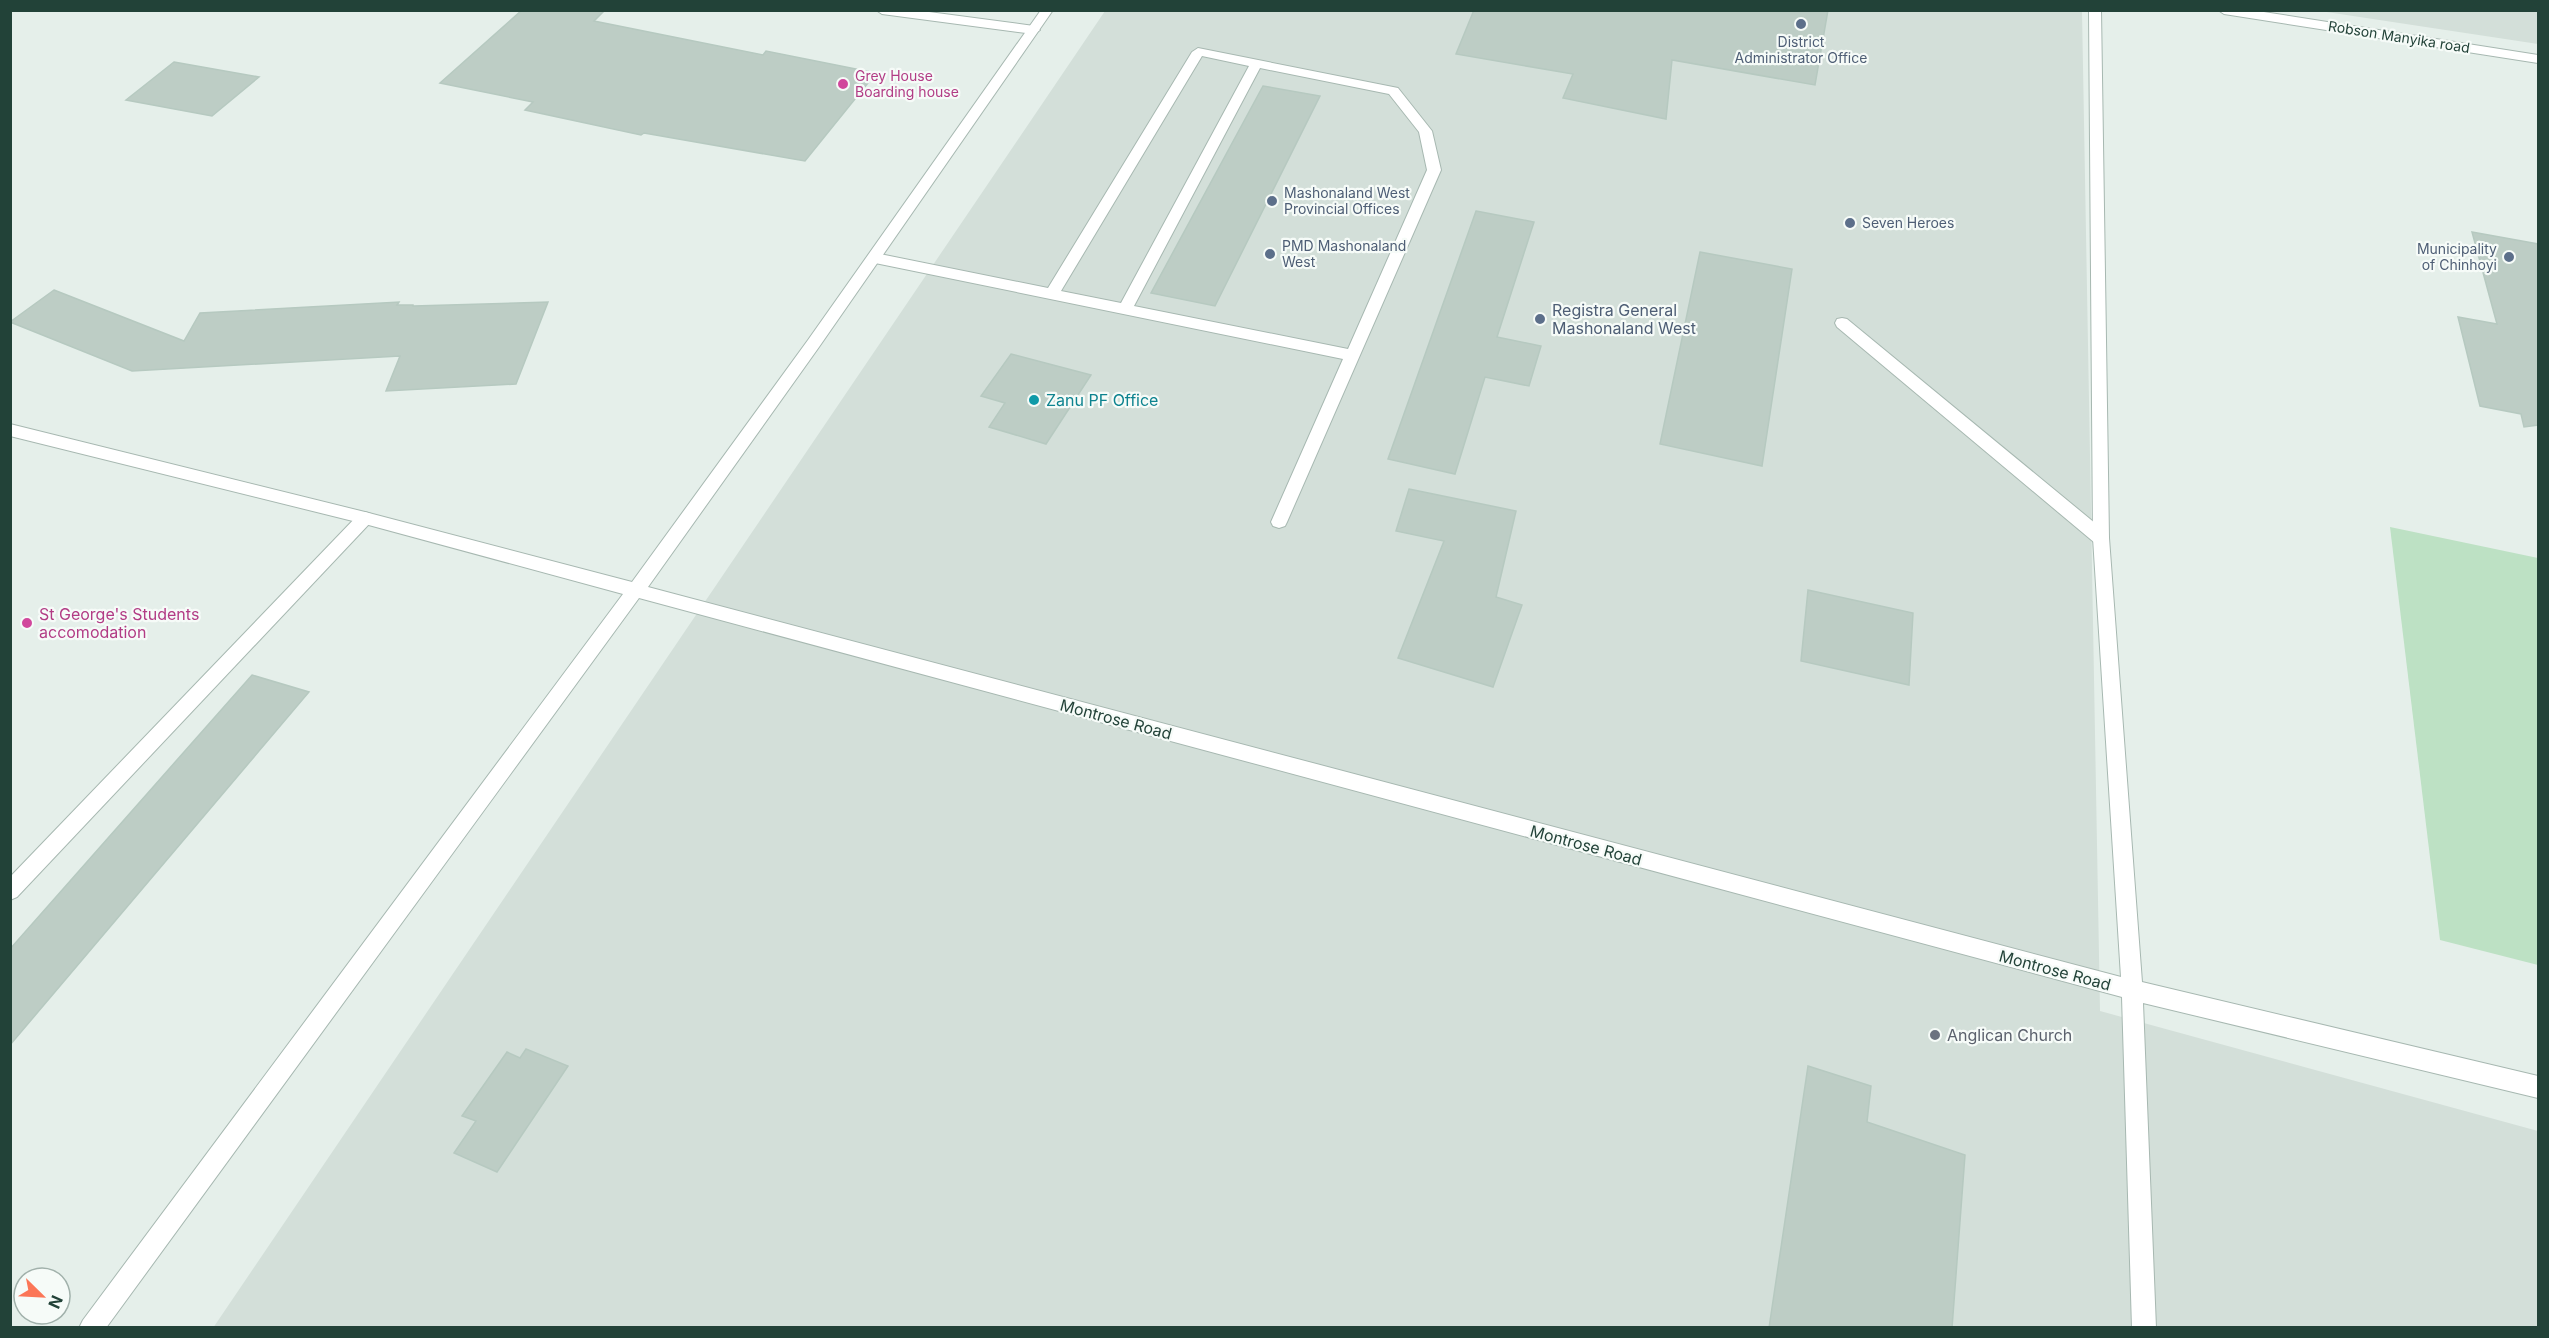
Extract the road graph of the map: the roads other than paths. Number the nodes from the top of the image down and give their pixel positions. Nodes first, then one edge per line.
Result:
1 (882, 10) edge
2 (1047, 10) edge
3 (2095, 10) edge
4 (2224, 10) edge
5 (1034, 30) junction
6 (2538, 58) edge
7 (1256, 64) junction
8 (876, 258) junction
9 (1052, 294) junction
10 (1125, 309) junction
11 (1842, 323) dead end
12 (1351, 356) junction
13 (10, 430) edge
14 (365, 518) junction
15 (1279, 522) dead end
16 (2101, 538) junction
17 (635, 591) junction
18 (10, 891) edge
19 (2132, 990) junction
20 (2538, 1087) edge
21 (92, 1328) edge
22 (2144, 1328) edge

1 - 5 street
2 - 5 street
3 - 16 street
4 - 6 street, Robson Manyika road
5 - 8 street
7 - 9 street
7 - 10 street
7 - 12 street
8 - 9 street
8 - 17 street
9 - 10 street
10 - 12 street
11 - 16 street
12 - 15 street
13 - 14 street, Montrose Road
14 - 17 street, Montrose Road
14 - 18 street
16 - 19 street
17 - 19 street, Montrose Road
17 - 21 street
19 - 20 street, Montrose Road
19 - 22 street

